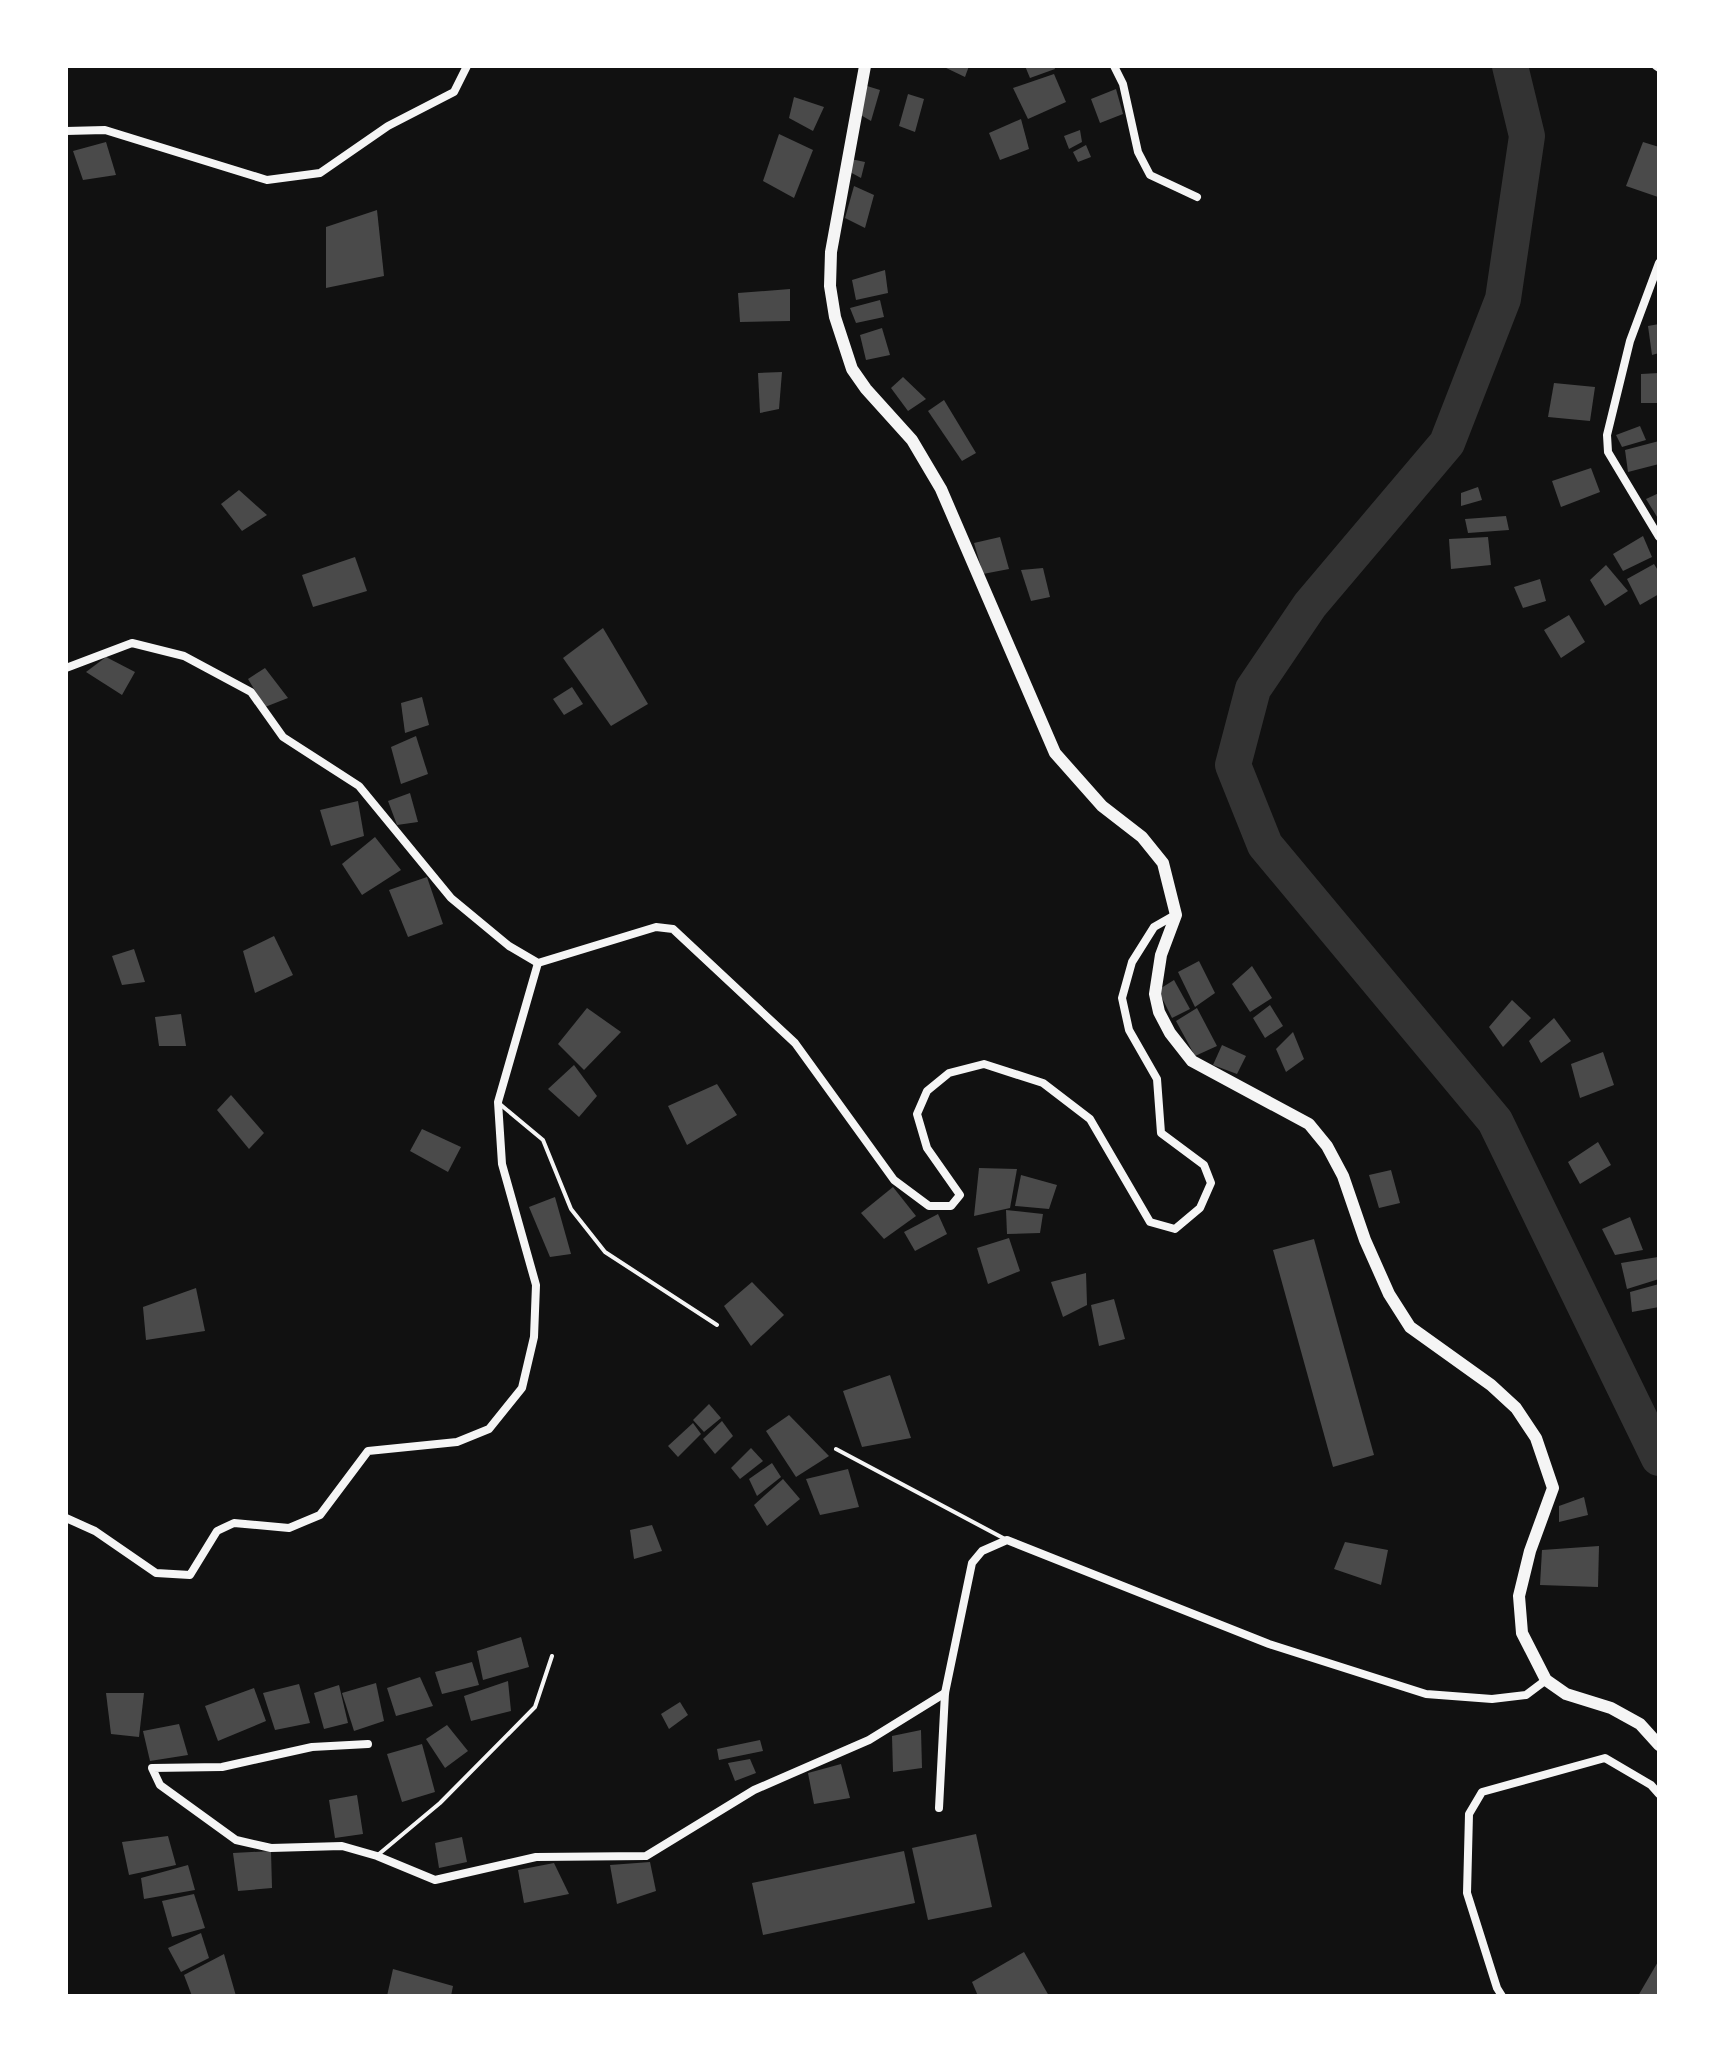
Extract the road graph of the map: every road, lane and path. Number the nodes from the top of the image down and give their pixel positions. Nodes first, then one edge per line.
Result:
1 (467, 66) edge
2 (865, 66) edge
3 (1114, 66) edge
4 (66, 131) edge
5 (1197, 197) dead end
6 (1659, 263) edge
7 (1659, 537) edge
8 (66, 668) edge
9 (1176, 915) junction
10 (538, 963) junction
11 (498, 1102) junction
12 (717, 1325) dead end
13 (836, 1449) dead end
14 (66, 1518) edge
15 (1007, 1540) junction
16 (552, 1656) dead end
17 (1546, 1680) junction
18 (945, 1693) junction
19 (368, 1744) dead end
20 (1659, 1745) edge
21 (1659, 1794) edge
22 (939, 1808) dead end
23 (377, 1856) junction
24 (1502, 1996) edge

1 - 4 street
2 - 9 main road
3 - 5 street
6 - 7 street
8 - 10 street
9 - 10 street
9 - 17 main road
10 - 11 street
11 - 12 lane
11 - 14 street
13 - 15 lane
15 - 17 street
15 - 18 street
16 - 23 lane
17 - 20 main road
18 - 22 street
18 - 23 street
19 - 23 street
21 - 24 street

